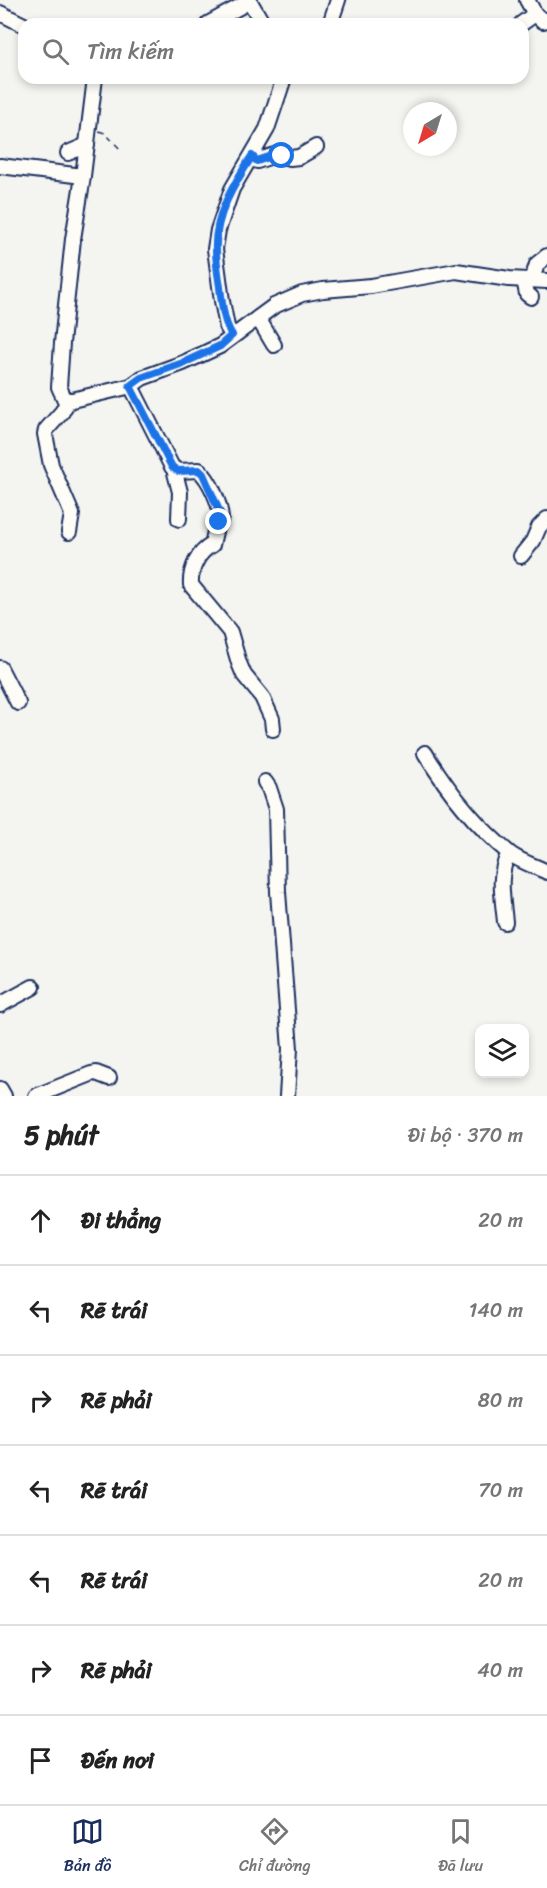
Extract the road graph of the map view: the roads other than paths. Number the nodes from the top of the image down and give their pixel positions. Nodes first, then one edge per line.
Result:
1 (338, 0) edge
2 (527, 0) edge
3 (250, 1) edge
4 (0, 13) edge
5 (541, 17) edge
6 (219, 18) edge
7 (260, 18) edge
8 (332, 18) edge
9 (18, 22) edge
10 (94, 84) edge
11 (282, 84) edge
12 (87, 145) junction
13 (316, 147) dead end
14 (68, 153) dead end
15 (252, 156) junction
16 (0, 166) edge
17 (83, 176) junction
18 (547, 256) edge
19 (528, 280) junction
20 (547, 281) edge
21 (531, 297) dead end
22 (258, 318) junction
23 (232, 335) junction
24 (274, 345) dead end
25 (130, 386) junction
26 (68, 401) junction
27 (174, 469) junction
28 (179, 519) dead end
29 (547, 519) edge
30 (69, 532) dead end
31 (521, 556) dead end
32 (0, 668) edge
33 (18, 703) dead end
34 (273, 729) dead end
35 (425, 753) dead end
36 (265, 782) dead end
37 (509, 854) junction
38 (547, 872) edge
39 (505, 922) dead end
40 (33, 987) dead end
41 (0, 1005) edge
42 (109, 1078) dead end
43 (0, 1089) edge
44 (4, 1096) edge
45 (36, 1096) edge
46 (287, 1096) edge

1 - 8 street
2 - 5 street
3 - 6 street
3 - 7 street
4 - 9 street
10 - 12 street
11 - 15 street
12 - 14 street
12 - 17 street
13 - 15 street
15 - 23 street
16 - 17 street
17 - 26 street
18 - 19 street
19 - 20 street
19 - 21 street
19 - 22 street
22 - 23 street
22 - 24 street
23 - 25 street
25 - 26 street
25 - 27 street
26 - 30 street
27 - 28 street
27 - 34 street
29 - 31 street
32 - 33 street
35 - 37 street
36 - 46 street
37 - 38 street
37 - 39 street
40 - 41 street
42 - 45 street
43 - 44 street

